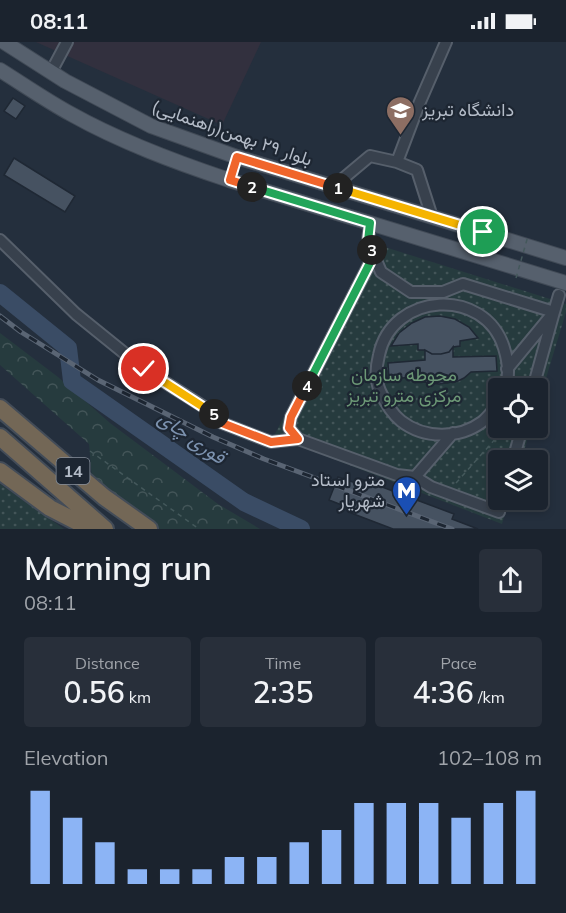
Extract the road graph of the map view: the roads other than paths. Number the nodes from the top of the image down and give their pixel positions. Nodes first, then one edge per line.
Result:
1 (4, 42) edge
2 (67, 42) edge
3 (446, 42) edge
4 (0, 70) edge
5 (51, 72) junction
6 (237, 157) junction
7 (397, 162) junction
8 (230, 180) junction
9 (333, 187) junction
10 (432, 217) junction
11 (370, 223) junction
12 (0, 240) edge
13 (374, 255) junction
14 (566, 258) edge
15 (562, 289) edge
16 (411, 292) junction
17 (443, 292) junction
18 (453, 305) junction
19 (419, 308) junction
20 (554, 312) junction
21 (507, 369) junction
22 (507, 378) edge
23 (536, 378) edge
24 (0, 408) edge
25 (488, 416) edge
26 (453, 433) junction
27 (0, 437) edge
28 (298, 439) junction
29 (0, 471) edge
30 (415, 477) junction
31 (488, 508) edge
32 (90, 529) edge
33 (105, 529) edge
34 (149, 529) edge

1 - 5 main road, بلوار ٢٩ بهمن(راهنمایی)
2 - 5 street
3 - 7 street
4 - 8 main road
5 - 6 main road, بلوار ٢٩ بهمن(راهنمایی)
6 - 8 main road
6 - 9 main road, بلوار ٢٩ بهمن(راهنمایی)
7 - 9 street
7 - 10 street
8 - 11 main road
9 - 10 main road, بلوار ٢٩ بهمن(راهنمایی)
10 - 14 main road, بلوار ٢٩ بهمن(راهنمایی)
11 - 13 street
11 - 15 main road
12 - 28 street
13 - 16 street
13 - 28 street
15 - 20 street
16 - 17 street
16 - 19 street
17 - 18 street
17 - 20 street
18 - 19 street
18 - 21 street
19 - 26 street
20 - 21 street
20 - 23 street
21 - 22 street
24 - 34 highway, 14
25 - 26 street
26 - 30 street
27 - 33 highway
28 - 30 street
29 - 32 highway
30 - 31 street

